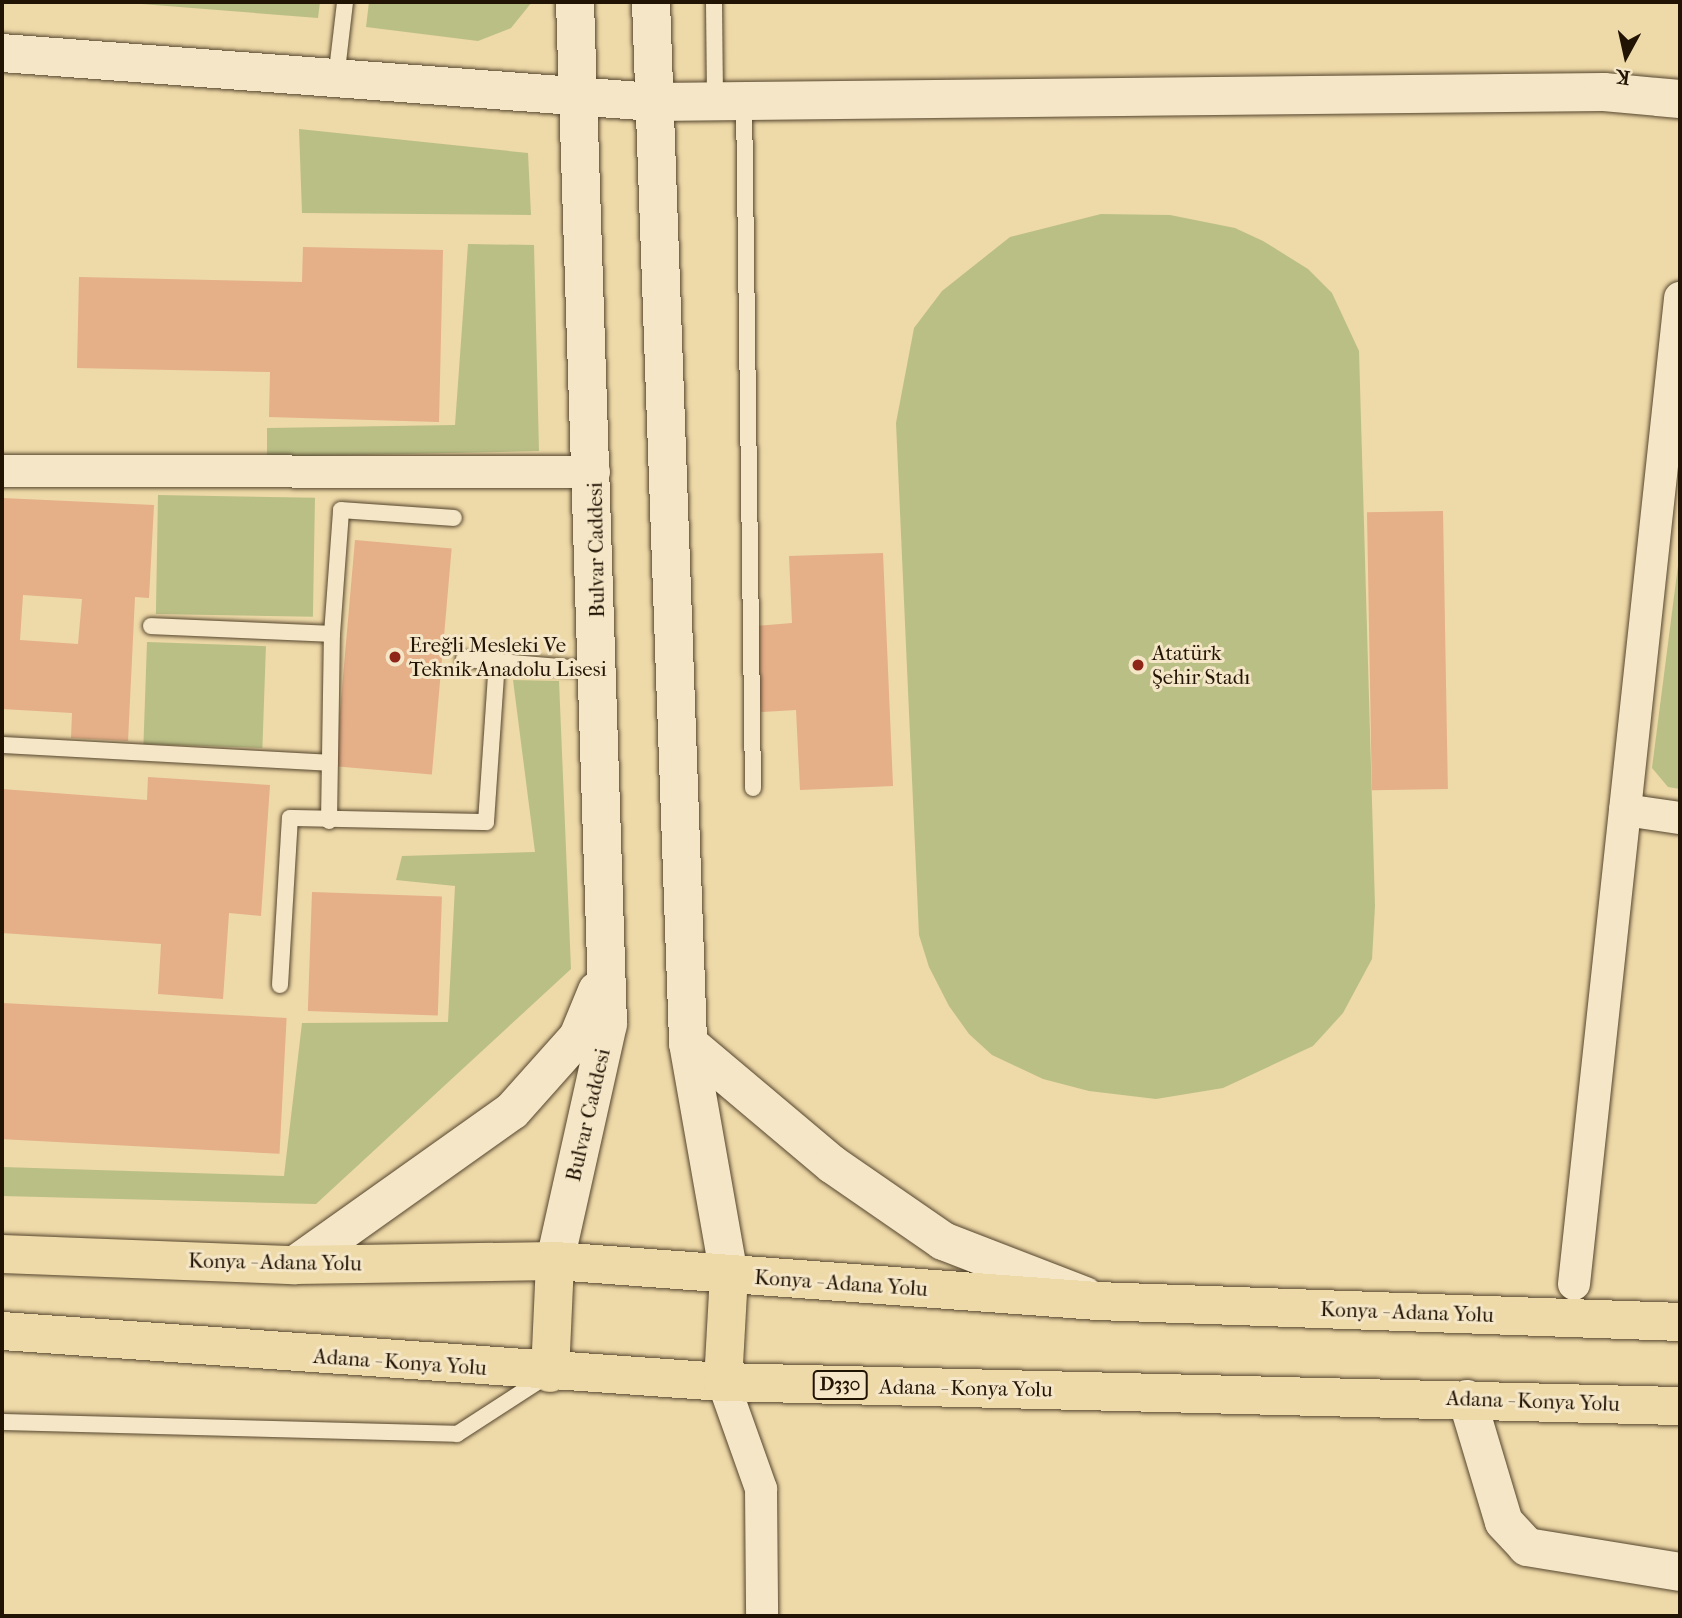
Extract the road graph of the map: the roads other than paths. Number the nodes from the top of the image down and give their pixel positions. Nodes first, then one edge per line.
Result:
1 (345, 2) edge
2 (575, 2) edge
3 (651, 2) edge
4 (714, 2) edge
5 (2, 53) edge
6 (336, 79) junction
7 (576, 94) junction
8 (1680, 99) edge
9 (730, 101) junction
10 (653, 102) junction
11 (1680, 298) edge
12 (2, 471) edge
13 (594, 472) junction
14 (454, 518) dead end
15 (151, 626) dead end
16 (332, 634) junction
17 (464, 659) dead end
18 (497, 662) junction
19 (599, 670) junction
20 (2, 745) edge
21 (330, 763) junction
22 (753, 788) dead end
23 (1625, 810) junction
24 (1680, 818) edge
25 (329, 821) junction
26 (607, 966) junction
27 (280, 985) dead end
28 (688, 1043) junction
29 (2, 1254) edge
30 (555, 1261) junction
31 (295, 1265) junction
32 (729, 1276) junction
33 (1574, 1284) dead end
34 (1097, 1301) junction
35 (1680, 1322) edge
36 (2, 1331) edge
37 (550, 1373) junction
38 (723, 1382) junction
39 (1467, 1399) junction
40 (1680, 1406) edge
41 (2, 1422) edge
42 (1680, 1572) edge
43 (762, 1616) edge

1 - 6 lane
2 - 7 main road, Bulvar Caddesi
3 - 10 main road
4 - 9 lane
5 - 6 main road
6 - 7 main road
7 - 10 main road
7 - 13 main road, Bulvar Caddesi
8 - 9 main road
9 - 10 main road
9 - 22 lane
10 - 28 main road
11 - 23 street
12 - 13 street
13 - 19 main road, Bulvar Caddesi
14 - 16 lane
15 - 16 lane
16 - 21 lane
17 - 18 lane
18 - 19 lane
18 - 25 lane
19 - 26 main road, Bulvar Caddesi
20 - 21 lane
21 - 25 lane
23 - 24 street
23 - 33 street
25 - 27 lane
26 - 30 main road, Bulvar Caddesi
26 - 31 main road
28 - 32 main road
28 - 34 main road
29 - 31 highway, Konya - Adana Yolu
30 - 31 highway, Konya - Adana Yolu
30 - 32 highway, Konya - Adana Yolu
30 - 37 highway
32 - 34 highway, Konya - Adana Yolu
32 - 38 highway
34 - 35 highway, Konya - Adana Yolu
36 - 37 highway, Adana - Konya Yolu / D330
37 - 38 highway, Adana - Konya Yolu / D330
37 - 41 lane
38 - 39 highway, Adana - Konya Yolu / D330
38 - 43 street
39 - 40 highway, Adana - Konya Yolu / D330
39 - 42 main road

